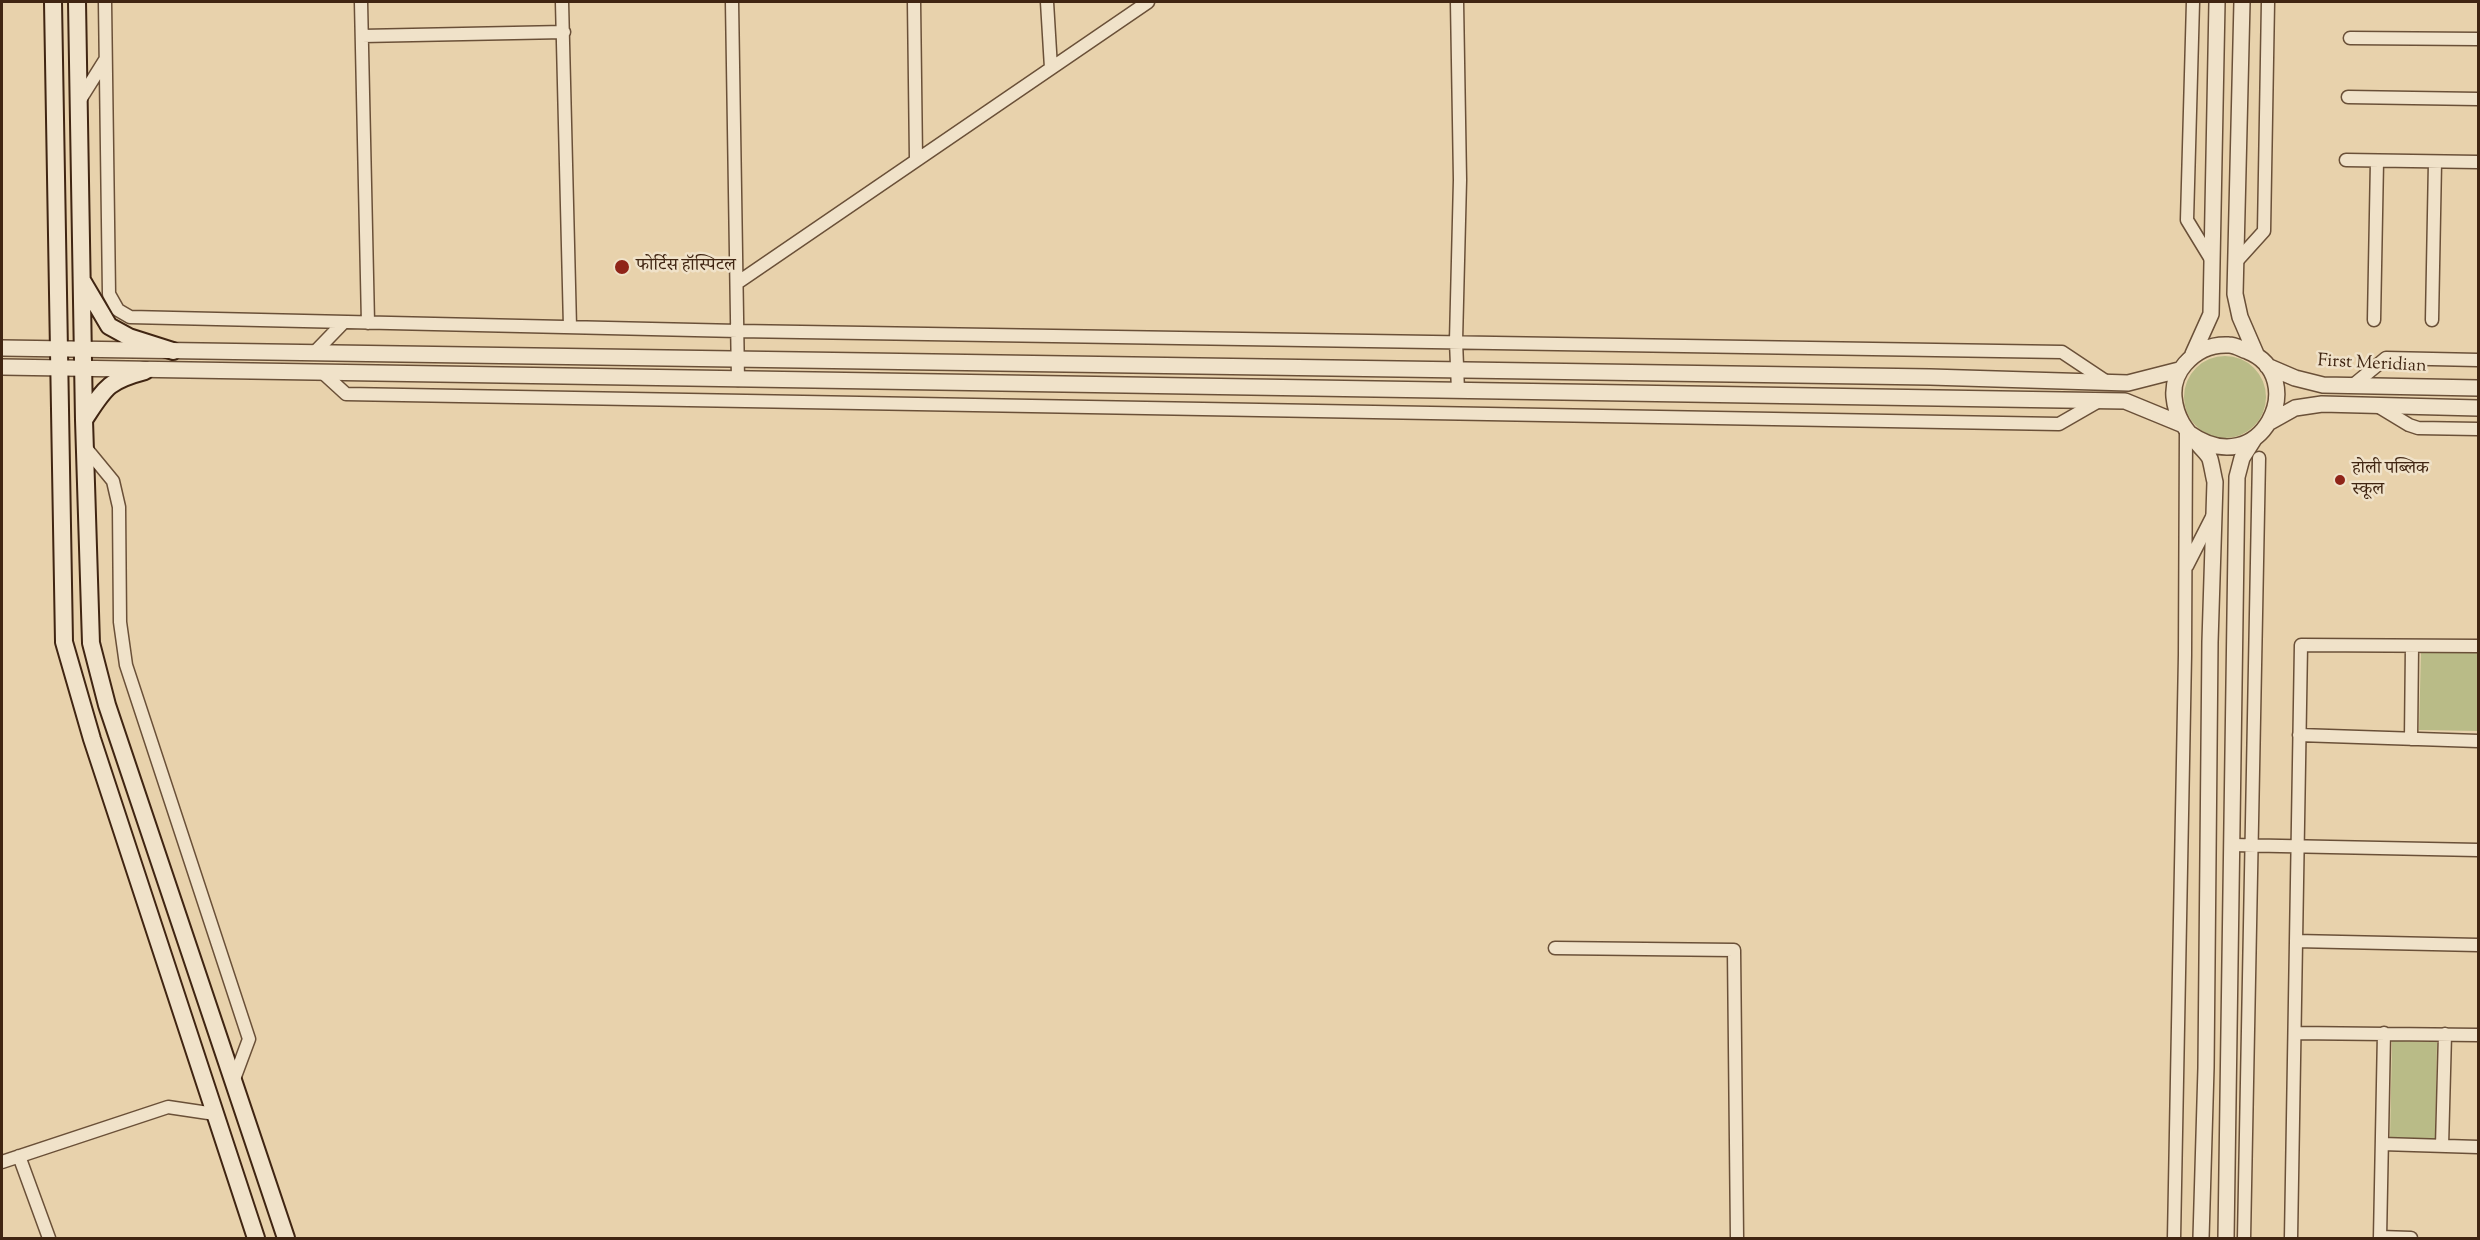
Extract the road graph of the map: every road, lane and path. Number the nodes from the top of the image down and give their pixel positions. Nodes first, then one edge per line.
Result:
1 (53, 2) edge
2 (77, 2) edge
3 (105, 2) edge
4 (361, 2) edge
5 (562, 2) edge
6 (732, 2) edge
7 (914, 2) edge
8 (1047, 2) edge
9 (1148, 2) edge
10 (1456, 2) edge
11 (2193, 2) edge
12 (2217, 2) edge
13 (2242, 2) edge
14 (2268, 2) edge
15 (564, 32) junction
16 (362, 36) junction
17 (2350, 38) dead end
18 (2478, 39) edge
19 (106, 59) junction
20 (1051, 68) junction
21 (2348, 97) dead end
22 (2478, 99) edge
23 (78, 103) junction
24 (916, 159) junction
25 (2346, 160) dead end
26 (2377, 161) junction
27 (2435, 162) junction
28 (2478, 162) edge
29 (2212, 262) junction
30 (2235, 262) junction
31 (82, 279) junction
32 (737, 283) junction
33 (2374, 320) dead end
34 (2432, 320) dead end
35 (343, 323) junction
36 (368, 323) junction
37 (570, 327) junction
38 (738, 331) junction
39 (1456, 341) junction
40 (2, 348) edge
41 (60, 349) junction
42 (83, 350) junction
43 (173, 351) junction
44 (314, 353) junction
45 (2193, 354) junction
46 (2256, 354) junction
47 (738, 359) junction
48 (2478, 360) edge
49 (2267, 366) junction
50 (2, 367) edge
51 (60, 369) junction
52 (83, 370) junction
53 (1458, 370) junction
54 (2180, 370) junction
55 (145, 371) junction
56 (323, 374) junction
57 (738, 380) junction
58 (2107, 382) junction
59 (2352, 386) junction
60 (2478, 388) edge
61 (1458, 391) junction
62 (2099, 401) junction
63 (2376, 405) junction
64 (2478, 408) edge
65 (84, 420) junction
66 (2270, 422) junction
67 (2185, 429) junction
68 (2478, 429) edge
69 (2254, 439) junction
70 (85, 447) junction
71 (2259, 458) dead end
72 (2215, 511) junction
73 (2235, 531) junction
74 (2257, 556) junction
75 (2185, 570) junction
76 (2412, 646) junction
77 (2478, 646) edge
78 (2299, 735) junction
79 (2410, 739) junction
80 (2478, 741) edge
81 (2232, 845) junction
82 (2252, 846) junction
83 (2297, 846) junction
84 (2478, 850) edge
85 (2296, 941) junction
86 (2478, 945) edge
87 (1555, 948) dead end
88 (2295, 1032) junction
89 (2384, 1033) junction
90 (2445, 1034) junction
91 (2478, 1035) edge
92 (233, 1082) junction
93 (215, 1114) junction
94 (2382, 1144) junction
95 (2442, 1146) junction
96 (2478, 1147) edge
97 (19, 1156) junction
98 (2, 1162) edge
99 (2174, 1233) edge
100 (2242, 1235) edge
101 (2380, 1238) edge
102 (49, 1239) edge
103 (256, 1239) edge
104 (286, 1239) edge
105 (1737, 1239) edge
106 (2184, 1239) edge
107 (2201, 1239) edge
108 (2226, 1239) edge
109 (2292, 1239) edge
110 (2411, 1239) edge

1 - 41 main road
2 - 23 main road
3 - 19 street
4 - 16 street
5 - 15 street
6 - 32 street
7 - 24 street
8 - 20 street
9 - 20 street
10 - 39 street
11 - 29 street
12 - 29 street
13 - 30 street
14 - 30 street
15 - 16 street
15 - 37 street
16 - 36 street
17 - 18 street
19 - 23 street
19 - 35 street
20 - 24 street
21 - 22 street
23 - 31 main road
24 - 32 street
25 - 26 street
26 - 27 street
26 - 33 street
27 - 28 street
27 - 34 street
29 - 45 street
30 - 46 street
31 - 42 main road
31 - 43 main road
32 - 38 street
35 - 36 street
35 - 44 street
36 - 37 street
37 - 38 street
38 - 39 street
38 - 47 street
39 - 53 street
39 - 58 street
40 - 41 street
41 - 42 street
41 - 51 main road
42 - 43 street
42 - 52 main road
43 - 44 street
44 - 47 street
45 - 46 street
45 - 54 street
46 - 49 street
47 - 53 street
47 - 57 street
48 - 59 street
49 - 59 street, First Meridian
49 - 66 street
50 - 51 street
51 - 52 street
51 - 93 main road
52 - 55 street
52 - 65 main road
53 - 58 street
53 - 61 street
54 - 58 street
54 - 67 street
55 - 56 street
55 - 65 main road
56 - 57 street
56 - 62 street
57 - 61 street
59 - 60 street, First Meridian
61 - 62 street
62 - 67 street
63 - 64 street
63 - 66 street
63 - 68 street
65 - 70 main road
66 - 69 street
67 - 69 street
67 - 72 street
67 - 75 street
69 - 73 street
70 - 92 main road
70 - 92 street
71 - 74 street
72 - 75 street
72 - 107 street
73 - 74 street
73 - 81 street
74 - 82 street
75 - 99 street
76 - 77 street
76 - 78 street
76 - 79 street
78 - 79 street
78 - 83 street
79 - 80 street
81 - 82 street
81 - 108 street
82 - 83 street
82 - 100 street
83 - 84 street
83 - 85 street
85 - 86 street
85 - 88 street
87 - 105 street
88 - 89 street
88 - 109 street
89 - 90 street
89 - 94 street
90 - 91 street
90 - 95 street
92 - 104 main road
93 - 97 street
93 - 103 main road
94 - 95 street
94 - 101 street
95 - 96 street
97 - 98 street
97 - 102 street
99 - 106 street
101 - 110 street

